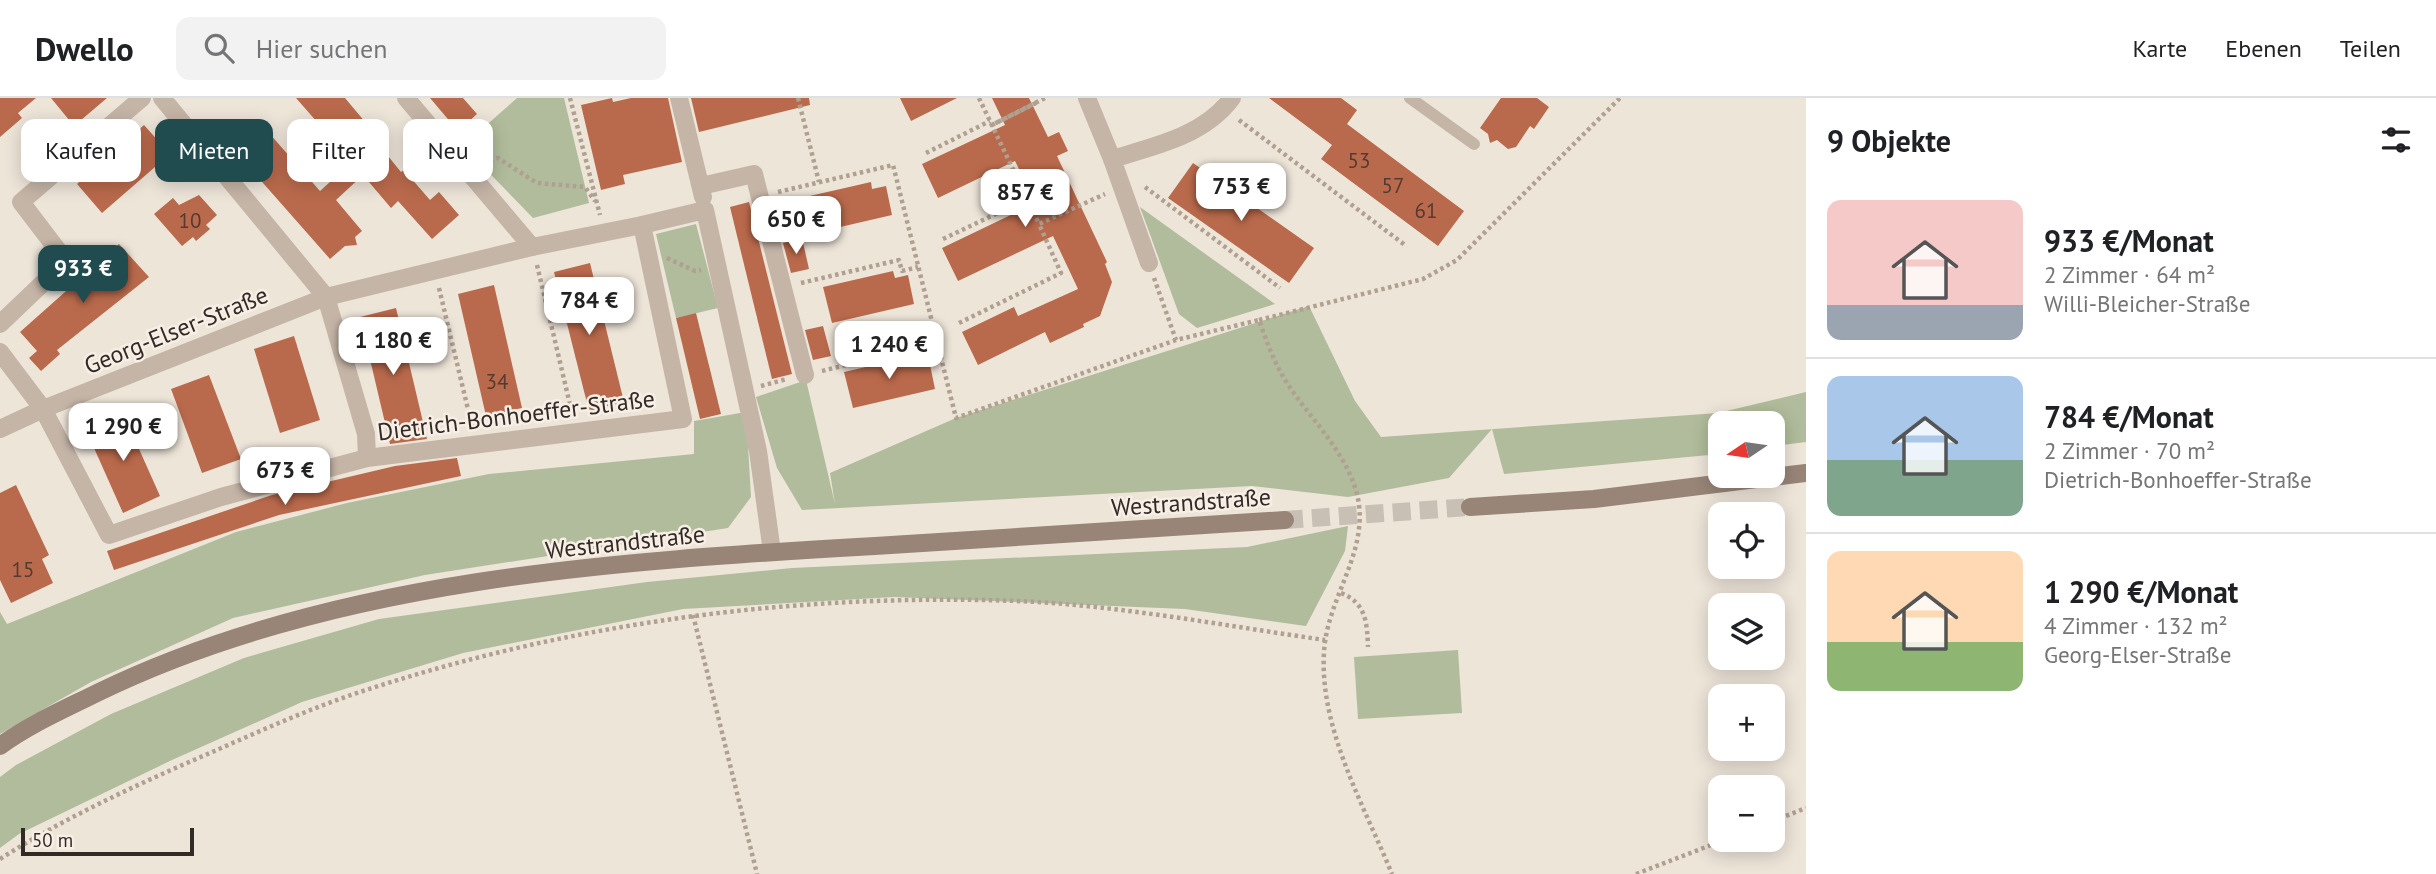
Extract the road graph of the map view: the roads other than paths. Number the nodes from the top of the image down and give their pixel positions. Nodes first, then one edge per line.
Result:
1 (142, 98) edge
2 (162, 98) edge
3 (406, 98) edge
4 (679, 98) edge
5 (1087, 98) edge
6 (1410, 98) edge
7 (1228, 103) edge
8 (1474, 144) dead end
9 (1112, 159) junction
10 (701, 187) junction
11 (705, 210) junction
12 (642, 225) junction
13 (532, 247) junction
14 (1149, 263) road end
15 (326, 297) junction
16 (0, 324) edge
17 (0, 352) edge
18 (805, 375) road end
19 (43, 408) junction
20 (0, 429) edge
21 (367, 458) junction
22 (1806, 473) edge
23 (1469, 506) tunnel mouth
24 (1285, 520) tunnel mouth
25 (772, 552) junction
26 (0, 746) edge

1 - 16 street
2 - 15 street, Dietrich-Bonhoeffer-Straße
3 - 13 street
4 - 10 street
5 - 9 street
6 - 8 lane
7 - 9 street
9 - 14 street
10 - 11 street
10 - 18 street
11 - 12 street
11 - 25 street
12 - 13 street
12 - 21 street, Dietrich-Bonhoeffer-Straße
13 - 15 street
15 - 19 street, Georg-Elser-Straße
15 - 21 street, Dietrich-Bonhoeffer-Straße
17 - 19 street
19 - 20 street, Georg-Elser-Straße
19 - 21 street
22 - 23 main road
24 - 25 main road, Westrandstraße
25 - 26 main road, Westrandstraße

